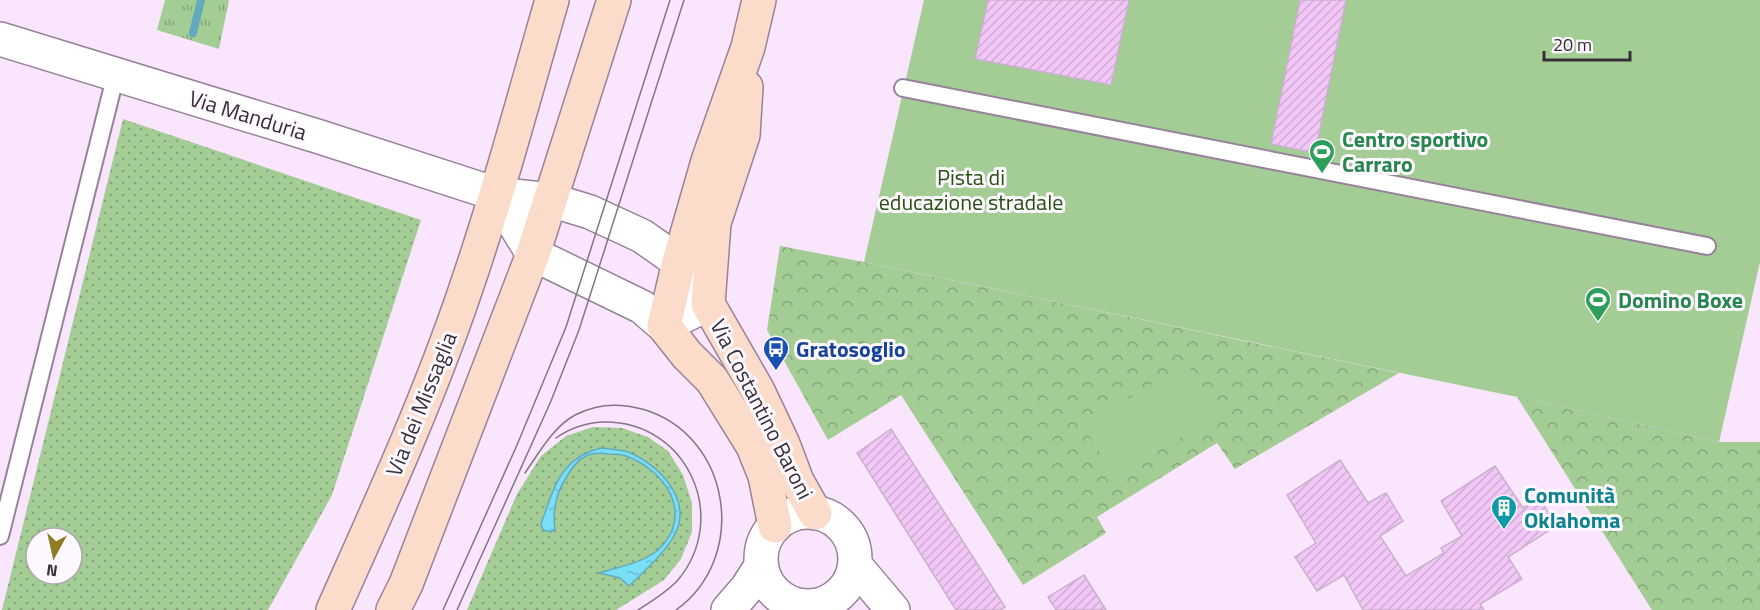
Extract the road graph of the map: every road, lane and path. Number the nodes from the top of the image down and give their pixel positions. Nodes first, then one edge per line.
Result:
1 (552, 0) edge
2 (614, 0) edge
3 (759, 0) edge
4 (0, 39) edge
5 (748, 47) junction
6 (116, 74) junction
7 (903, 88) dead end
8 (496, 194) junction
9 (551, 200) junction
10 (1707, 246) dead end
11 (533, 254) junction
12 (680, 262) junction
13 (708, 304) junction
14 (664, 326) junction
15 (815, 513) junction
16 (775, 526) junction
17 (0, 536) edge
18 (855, 565) junction
19 (761, 567) junction
20 (836, 606) edge
21 (786, 607) edge
22 (333, 610) edge
23 (393, 610) edge
24 (728, 610) edge
25 (893, 610) edge

1 - 8 main road, Via dei Missaglia
2 - 9 main road
3 - 5 main road
4 - 6 street, Via Manduria
5 - 12 main road
5 - 13 main road
6 - 8 street, Via Manduria
6 - 17 lane
7 - 10 lane
8 - 9 street
8 - 11 street
8 - 22 main road, Via dei Missaglia
9 - 11 main road
9 - 12 street, Via Costantino Baroni
11 - 14 street, Via Costantino Baroni
11 - 23 main road
12 - 13 street, Via Costantino Baroni
12 - 14 main road
13 - 14 street, Via Costantino Baroni
13 - 15 main road, Via Costantino Baroni
14 - 16 main road, Via Costantino Baroni
15 - 16 street, Via Costantino Baroni
15 - 18 street, Via Costantino Baroni
16 - 19 street, Via Costantino Baroni
18 - 20 street
18 - 25 street, Via Costantino Baroni
19 - 21 street
19 - 24 street
20 - 21 street

